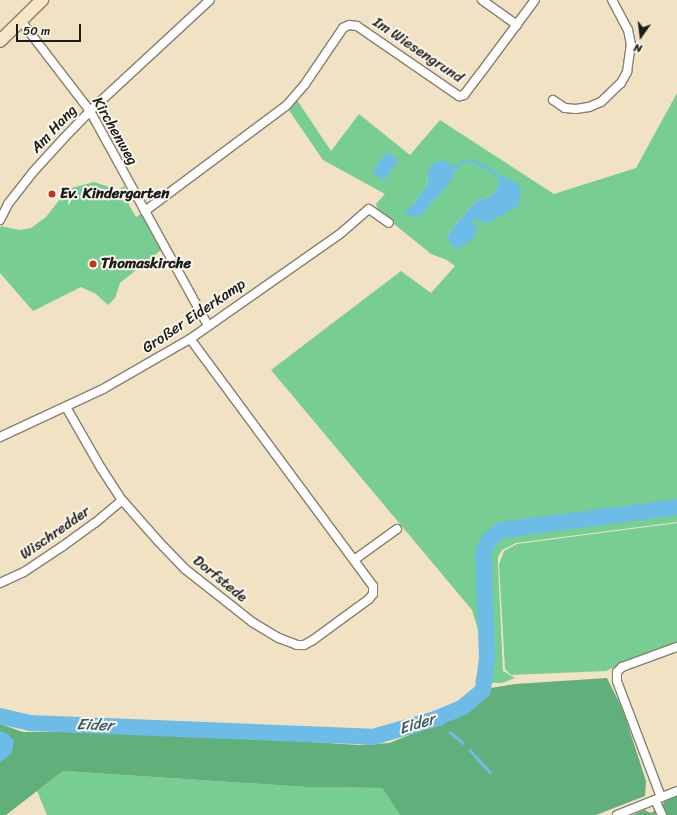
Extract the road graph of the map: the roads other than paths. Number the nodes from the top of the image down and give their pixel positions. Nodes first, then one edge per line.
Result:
1 (42, 0) edge
2 (210, 0) edge
3 (482, 0) edge
4 (535, 0) edge
5 (612, 0) edge
6 (21, 21) junction
7 (518, 25) junction
8 (0, 41) edge
9 (553, 100) dead end
10 (90, 111) junction
11 (145, 211) junction
12 (0, 220) edge
13 (389, 223) dead end
14 (208, 326) junction
15 (190, 339) junction
16 (66, 407) junction
17 (0, 437) edge
18 (122, 500) junction
19 (397, 529) dead end
20 (354, 560) junction
21 (0, 583) edge
22 (677, 647) edge
23 (677, 791) edge
24 (658, 799) junction
25 (617, 815) edge
26 (662, 815) edge

1 - 6 main road
2 - 10 street, Am Hang
3 - 7 street
4 - 7 street, Im Wiesengrund
5 - 9 street
6 - 8 main road
6 - 10 street, Kirchenweg
7 - 11 street, Im Wiesengrund
10 - 11 street, Kirchenweg
10 - 12 street, Am Hang
11 - 14 street, Kirchenweg
13 - 14 street, Großer Eiderkamp
14 - 15 street, Großer Eiderkamp
15 - 16 street, Großer Eiderkamp
15 - 20 street, Dorfstede
16 - 17 street, Großer Eiderkamp
16 - 18 street, Dorfstede
18 - 20 street, Dorfstede
18 - 21 street, Wischredder
19 - 20 street
22 - 24 street
23 - 24 street
24 - 25 street
24 - 26 street

